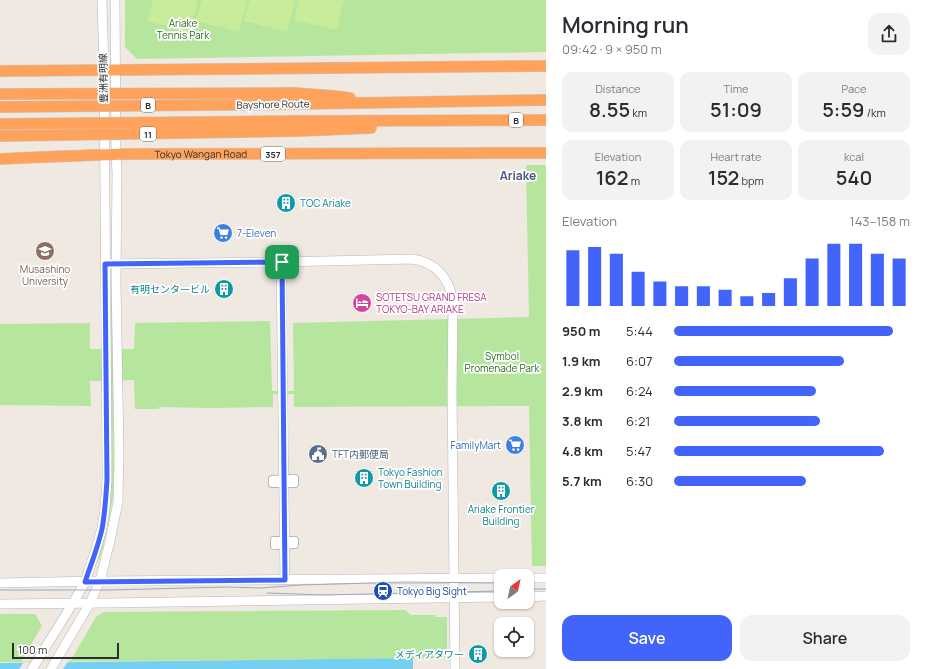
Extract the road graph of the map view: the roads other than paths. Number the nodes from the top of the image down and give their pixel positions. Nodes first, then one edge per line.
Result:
1 (102, 0) edge
2 (114, 0) edge
3 (546, 65) edge
4 (104, 70) junction
5 (115, 70) junction
6 (0, 71) edge
7 (0, 94) edge
8 (296, 99) junction
9 (546, 100) edge
10 (0, 107) edge
11 (485, 120) joint
12 (546, 120) edge
13 (0, 124) edge
14 (297, 126) junction
15 (0, 136) edge
16 (546, 153) edge
17 (116, 154) junction
18 (104, 156) junction
19 (0, 159) edge
20 (282, 262) junction
21 (105, 264) junction
22 (117, 264) junction
23 (494, 578) edge
24 (534, 578) edge
25 (546, 578) edge
26 (454, 579) junction
27 (285, 580) junction
28 (100, 581) junction
29 (85, 582) junction
30 (0, 583) edge
31 (546, 596) edge
32 (494, 597) edge
33 (534, 597) edge
34 (455, 598) junction
35 (73, 603) junction
36 (90, 603) junction
37 (0, 604) edge
38 (34, 665) edge
39 (54, 665) edge
40 (455, 669) edge

1 - 4 street, 豊洲有明線
2 - 5 street, 豊洲有明線
3 - 5 highway
4 - 5 highway
4 - 6 highway
4 - 18 street, 豊洲有明線
5 - 17 street, 豊洲有明線
7 - 8 highway, bridge
8 - 9 highway, Bayshore Route / B
8 - 10 highway, Bayshore Route / B, bridge
11 - 12 highway, B
11 - 14 highway, 11
13 - 14 highway, Bayshore Route / B, bridge
14 - 15 highway, 11, bridge
16 - 17 highway, Tokyo Wangan Road / 357
17 - 18 highway, Tokyo Wangan Road / 357
17 - 22 street, 豊洲有明線
18 - 19 highway, Tokyo Wangan Road / 357
18 - 21 street, 豊洲有明線
20 - 22 street
20 - 26 street
20 - 27 street
21 - 22 street
21 - 29 street, 豊洲有明線
22 - 28 street, 豊洲有明線
23 - 26 street
24 - 25 street
26 - 27 street
26 - 34 street
27 - 28 street
28 - 29 street
28 - 36 street, 豊洲有明線
29 - 30 street
29 - 35 street, 豊洲有明線
31 - 33 street
32 - 34 street
34 - 36 street
34 - 40 street
35 - 36 street
35 - 37 street
35 - 38 street, 豊洲有明線
36 - 39 street, 豊洲有明線

